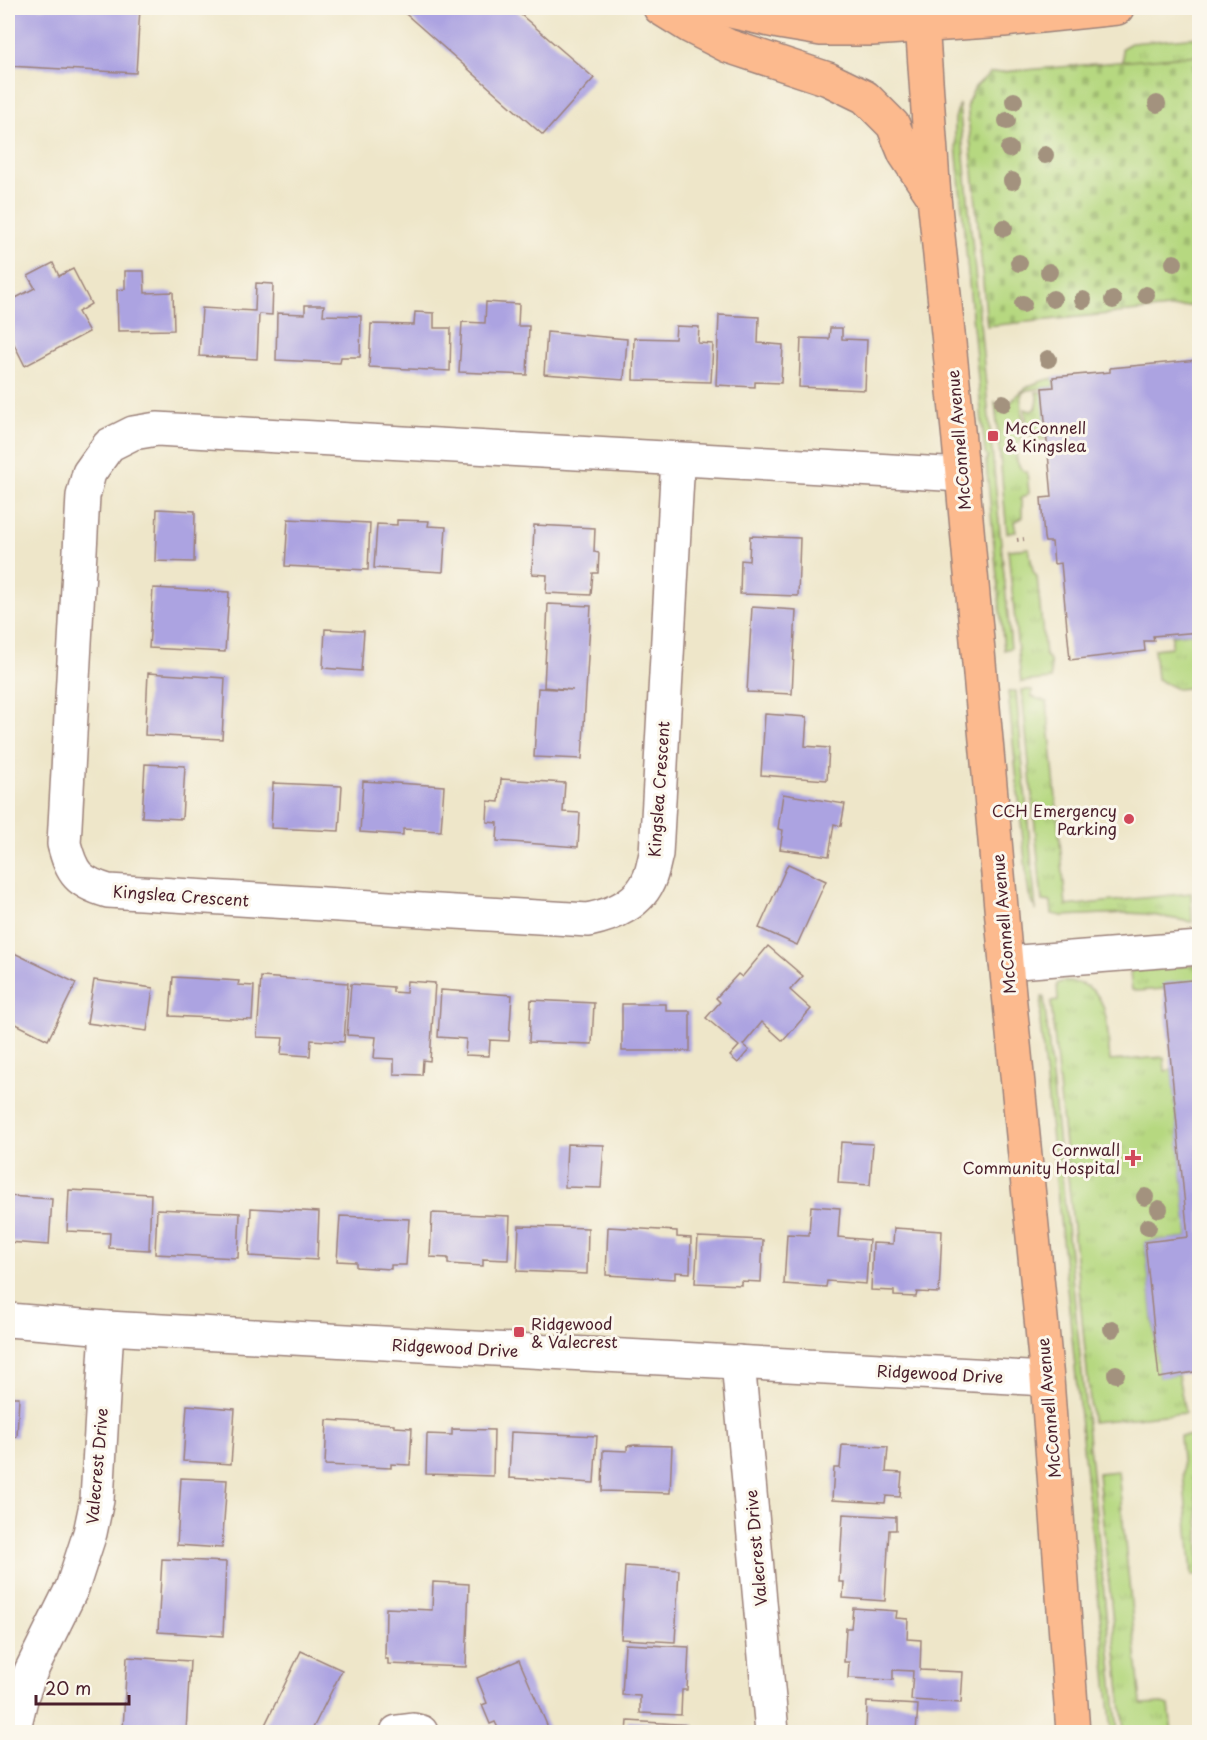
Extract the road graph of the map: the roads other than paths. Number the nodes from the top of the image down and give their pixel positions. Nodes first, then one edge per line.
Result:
1 (660, 8) edge
2 (717, 8) edge
3 (1117, 8) edge
4 (922, 16) edge
5 (934, 197) junction
6 (678, 459) junction
7 (962, 475) junction
8 (1200, 948) edge
9 (1006, 963) junction
10 (8, 1320) edge
11 (107, 1328) junction
12 (738, 1362) junction
13 (1047, 1379) junction
14 (13, 1732) edge
15 (397, 1732) edge
16 (421, 1732) edge
17 (772, 1732) edge
18 (1073, 1732) edge

1 - 5 main road
2 - 4 main road
3 - 4 main road
4 - 5 main road, McConnell Avenue
5 - 7 main road, McConnell Avenue
6 - 6 street, Kingslea Crescent
6 - 7 street, Kingslea Crescent
7 - 9 main road, McConnell Avenue
8 - 9 street
9 - 13 main road, McConnell Avenue
10 - 11 street, Ridgewood Drive
11 - 12 street, Ridgewood Drive
11 - 14 street, Valecrest Drive
12 - 13 street, Ridgewood Drive
12 - 17 street, Valecrest Drive
13 - 18 main road, McConnell Avenue
15 - 16 street

